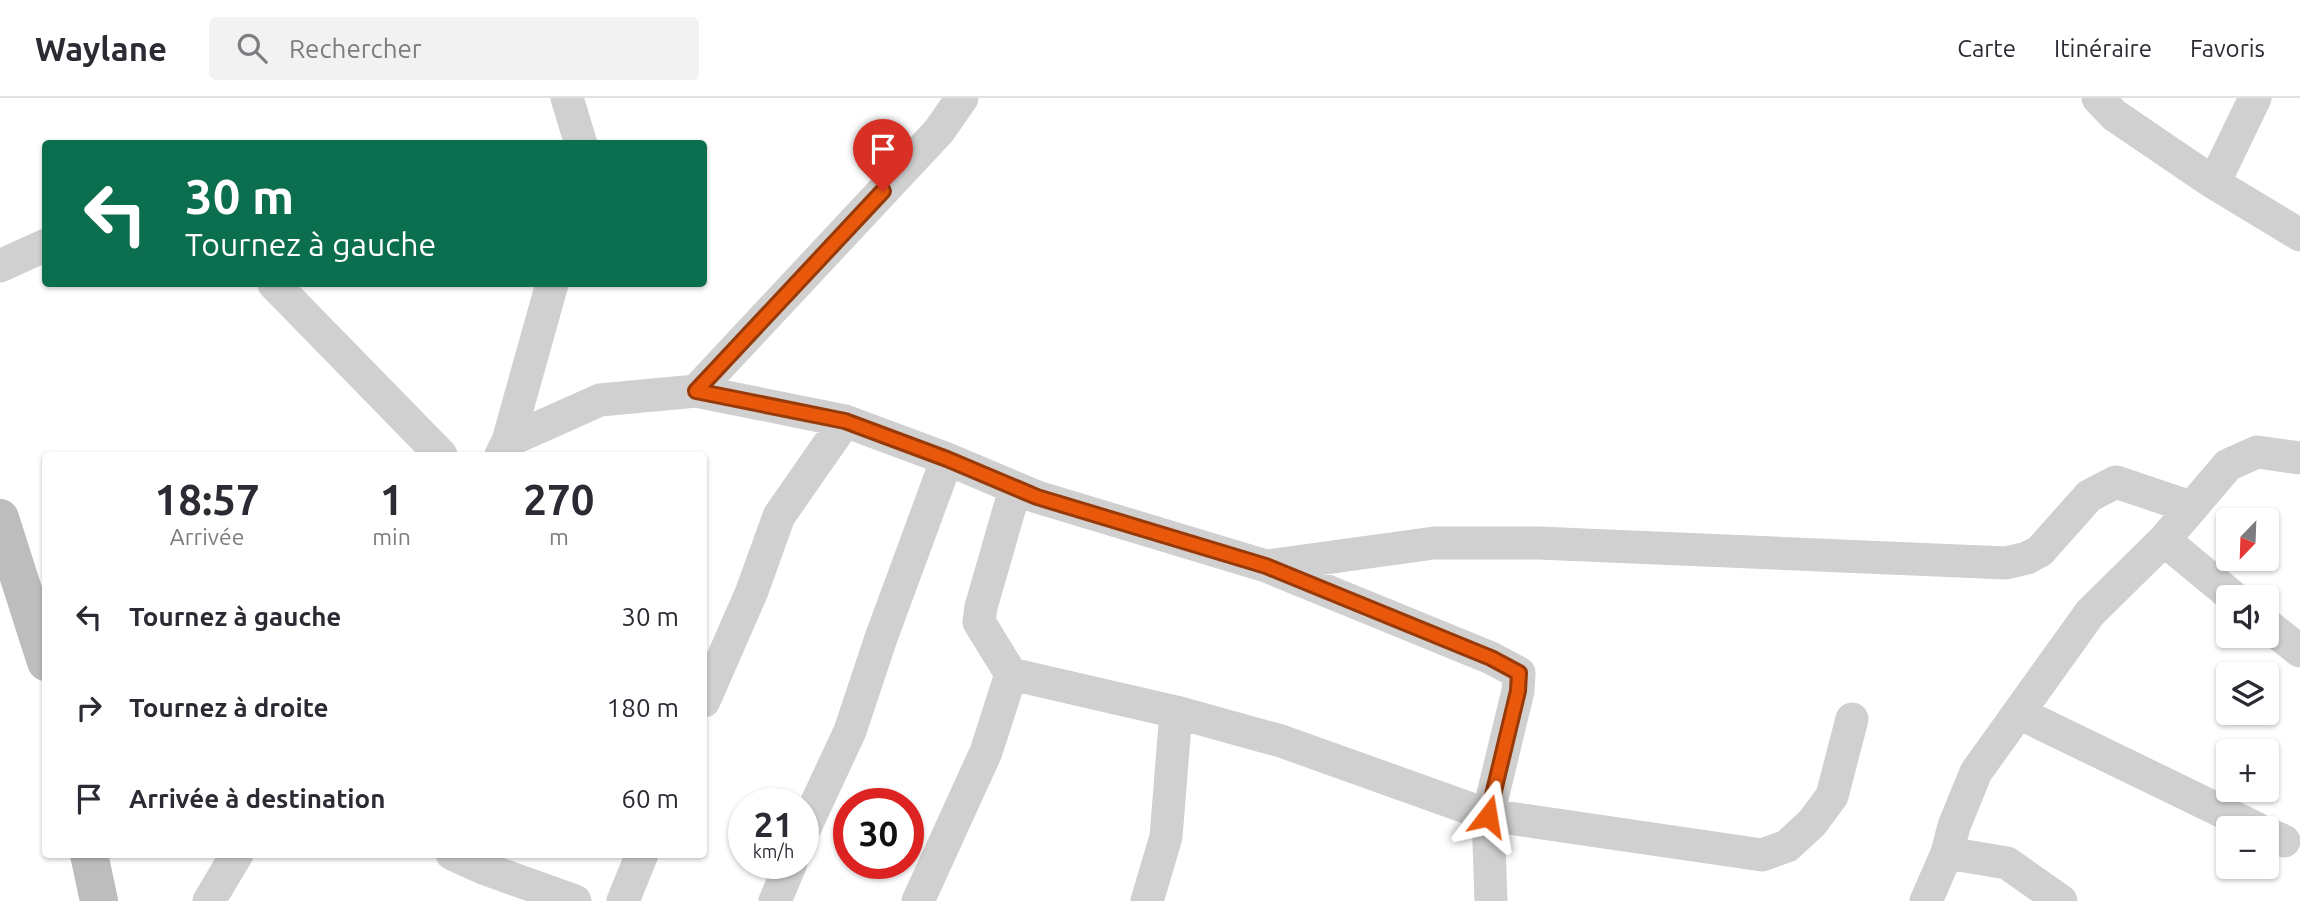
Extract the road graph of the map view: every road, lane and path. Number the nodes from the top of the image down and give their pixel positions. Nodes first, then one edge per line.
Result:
1 (567, 98) edge
2 (962, 98) edge
3 (2098, 98) edge
4 (2255, 98) edge
5 (580, 140) edge
6 (2214, 183) junction
7 (2300, 235) edge
8 (42, 248) edge
9 (0, 266) edge
10 (277, 287) edge
11 (551, 287) edge
12 (696, 391) junction
13 (845, 421) junction
14 (505, 448) edge
15 (438, 452) edge
16 (2300, 458) edge
17 (947, 459) junction
18 (1015, 489) junction
19 (2190, 507) junction
20 (0, 518) edge
21 (2164, 540) junction
22 (1266, 566) junction
23 (2218, 585) edge
24 (2279, 634) edge
25 (42, 649) edge
26 (2300, 651) edge
27 (1011, 674) junction
28 (707, 694) edge
29 (1176, 712) junction
30 (2019, 713) junction
31 (1853, 719) dead end
32 (819, 798) edge
33 (1488, 816) junction
34 (2231, 816) edge
35 (1947, 853) junction
36 (90, 858) edge
37 (235, 858) edge
38 (640, 858) edge
39 (487, 861) edge
40 (784, 879) edge
41 (99, 901) edge
42 (209, 901) edge
43 (575, 901) edge
44 (623, 901) edge
45 (775, 901) edge
46 (918, 901) edge
47 (1147, 901) edge
48 (1491, 901) edge
49 (1926, 901) edge
50 (2062, 901) edge

1 - 5 street
2 - 12 street
3 - 6 street
4 - 6 street
6 - 7 street
8 - 9 street
10 - 15 street
11 - 14 street
12 - 13 street
12 - 14 street
13 - 17 street
13 - 28 street
16 - 19 street
17 - 18 street
17 - 32 street
18 - 22 street
18 - 27 street
19 - 21 street
19 - 22 street
20 - 25 street
21 - 23 street
21 - 30 street
22 - 33 street
24 - 26 street
27 - 29 street
27 - 46 street
29 - 33 street
29 - 47 street
30 - 34 street
30 - 35 street
31 - 33 street
33 - 48 street
35 - 49 street
35 - 50 street
36 - 41 street
37 - 42 street
38 - 44 street
39 - 43 street
40 - 45 street

